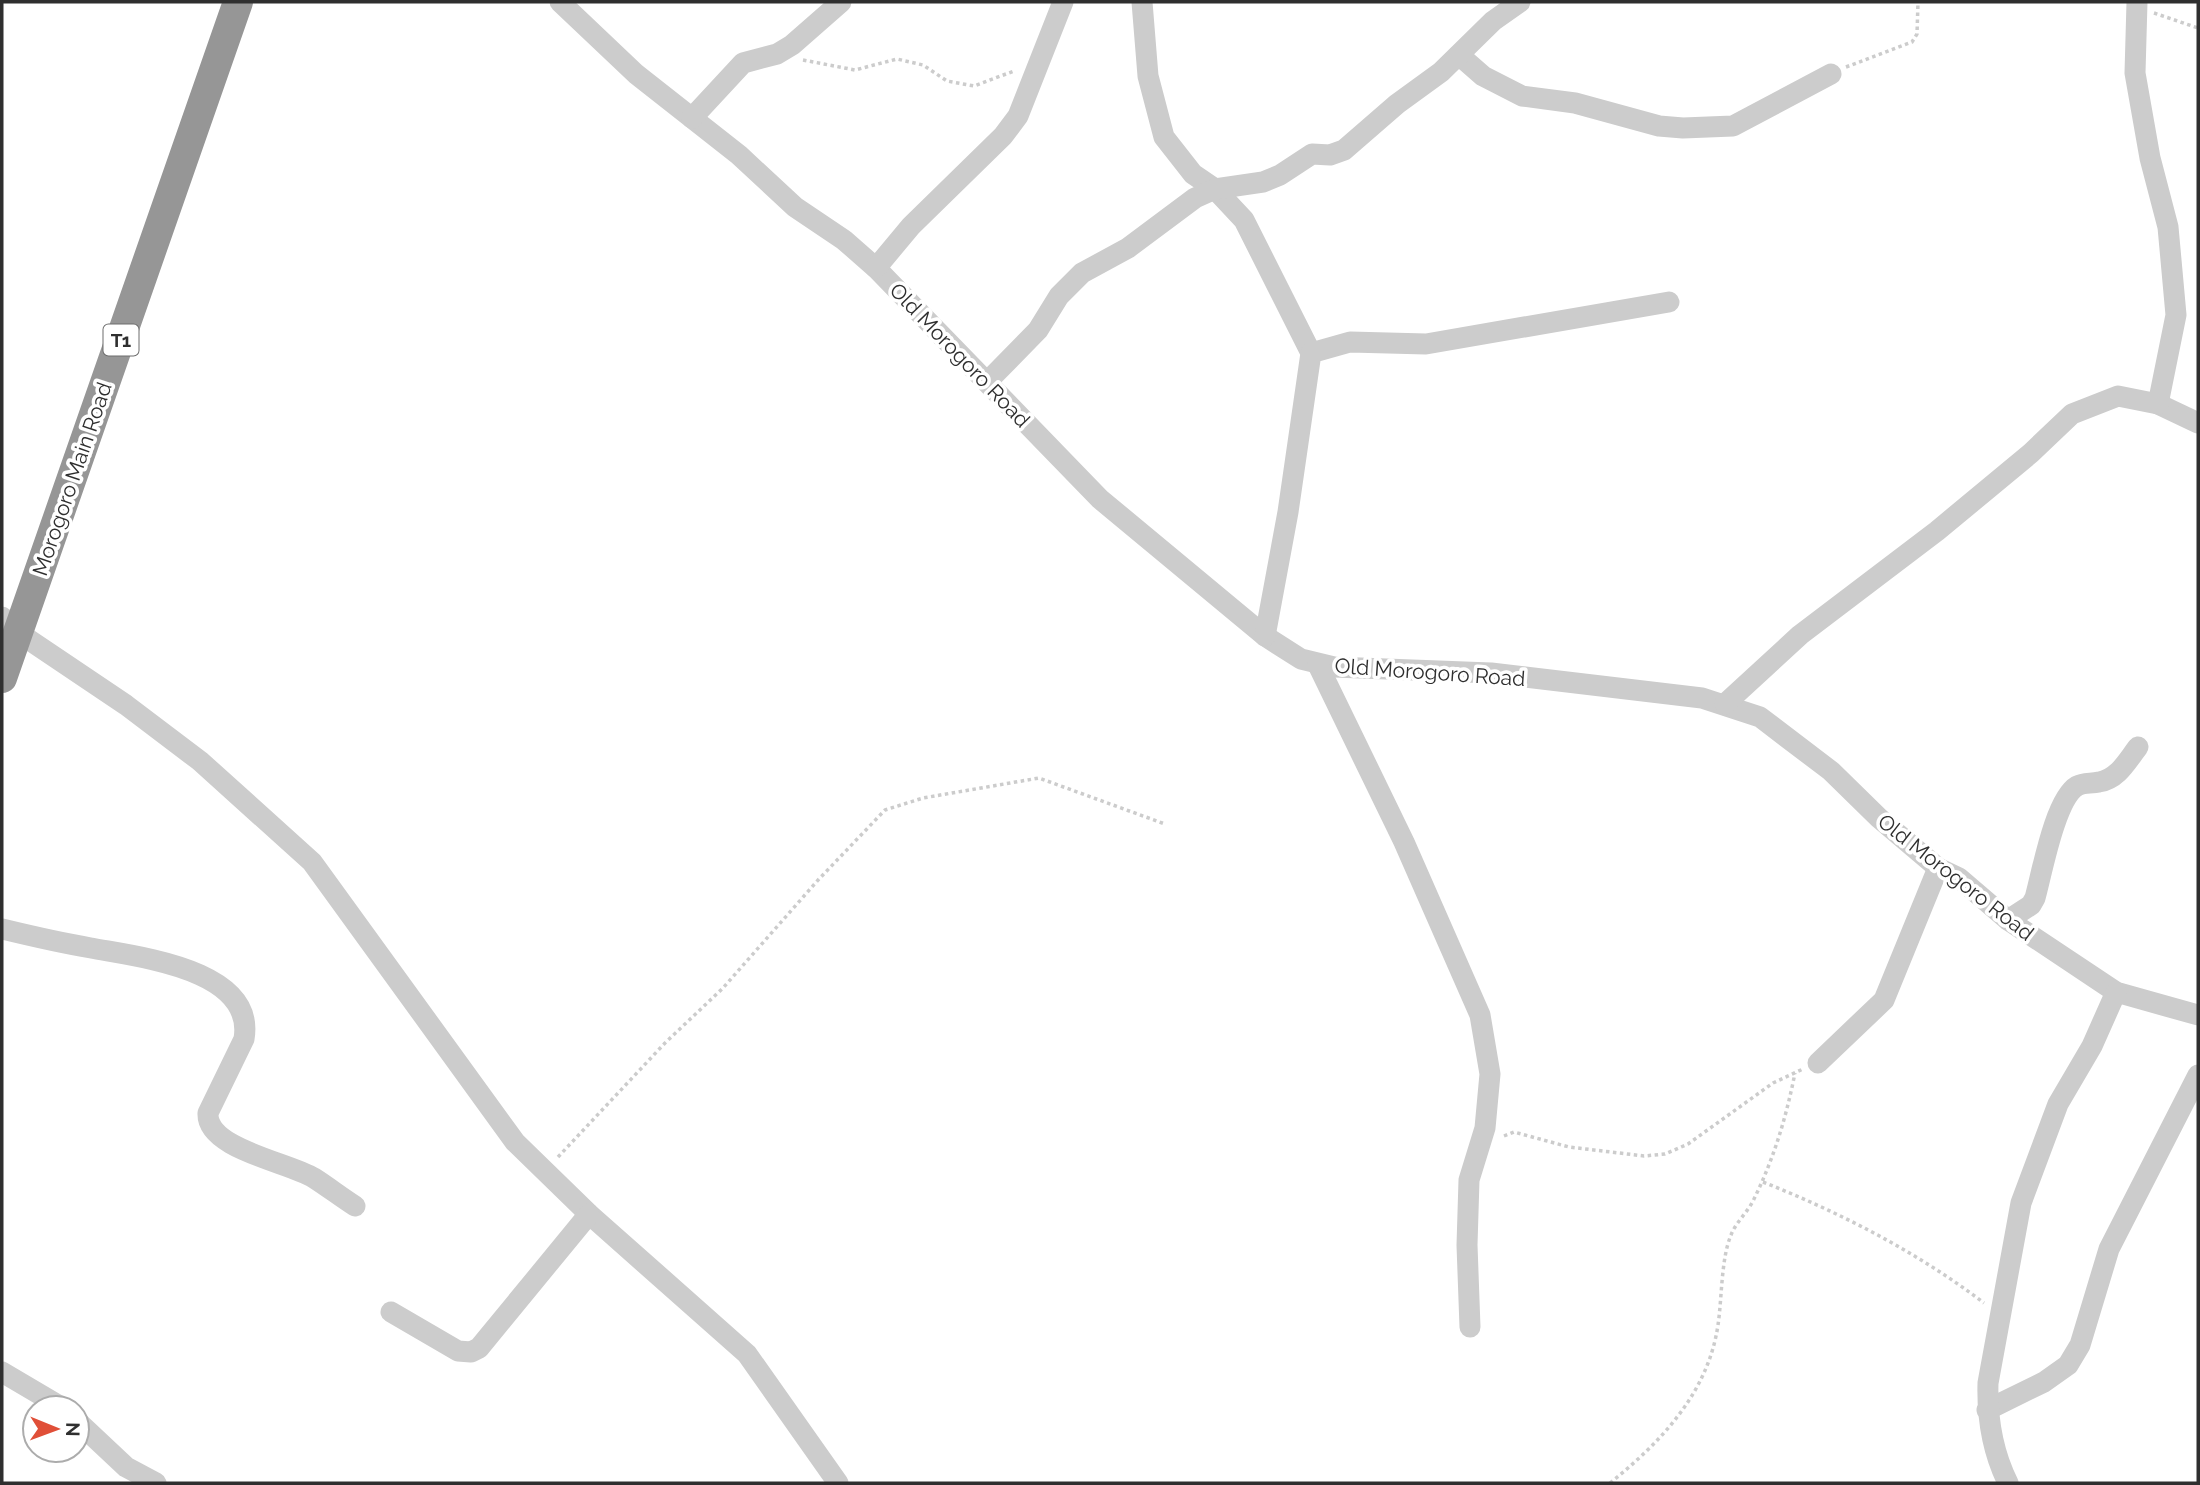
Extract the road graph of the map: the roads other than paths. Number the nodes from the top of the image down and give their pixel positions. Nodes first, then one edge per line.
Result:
1 (238, 2) edge
2 (560, 2) edge
3 (841, 2) edge
4 (1063, 2) edge
5 (1142, 2) edge
6 (1520, 2) edge
7 (2137, 5) edge
8 (1459, 55) junction
9 (1831, 75) road end
10 (692, 118) junction
11 (1215, 190) junction
12 (876, 268) junction
13 (1669, 302) dead end
14 (1311, 354) junction
15 (988, 381) junction
16 (2158, 404) junction
17 (2193, 413) edge
18 (10, 625) edge
19 (1265, 636) junction
20 (1318, 665) junction
21 (2, 678) edge
22 (1725, 704) junction
23 (2138, 747) dead end
24 (1938, 868) junction
25 (2008, 920) junction
26 (2, 929) edge
27 (2116, 992) junction
28 (2198, 1015) edge
29 (1818, 1063) road end
30 (2198, 1076) edge
31 (355, 1206) dead end
32 (589, 1214) junction
33 (391, 1312) dead end
34 (1470, 1327) dead end
35 (2, 1372) edge
36 (39, 1394) edge
37 (1987, 1410) junction
38 (91, 1435) edge
39 (156, 1483) edge
40 (838, 1483) edge
41 (2008, 1483) edge

1 - 18 highway, Morogoro Main Road / T1
2 - 10 street, Old Morogoro Road
3 - 10 street
4 - 12 street
5 - 11 street
6 - 8 street
7 - 16 street
8 - 9 street
8 - 11 street
10 - 12 street, Old Morogoro Road
11 - 14 street
11 - 15 street
12 - 15 street, Old Morogoro Road
13 - 14 street
14 - 19 street
15 - 19 street, Old Morogoro Road
16 - 17 street
16 - 22 street
18 - 21 highway, Morogoro Main Road / T1
18 - 32 street
19 - 20 street, Old Morogoro Road
20 - 22 street, Old Morogoro Road
20 - 34 street
22 - 24 street, Old Morogoro Road
23 - 25 street
24 - 25 street, Old Morogoro Road
24 - 29 street
25 - 27 street, Old Morogoro Road
26 - 31 street
27 - 28 street, Old Morogoro Road
27 - 37 street
30 - 37 street
32 - 33 street
32 - 40 street
35 - 36 street
37 - 41 street
38 - 39 street

